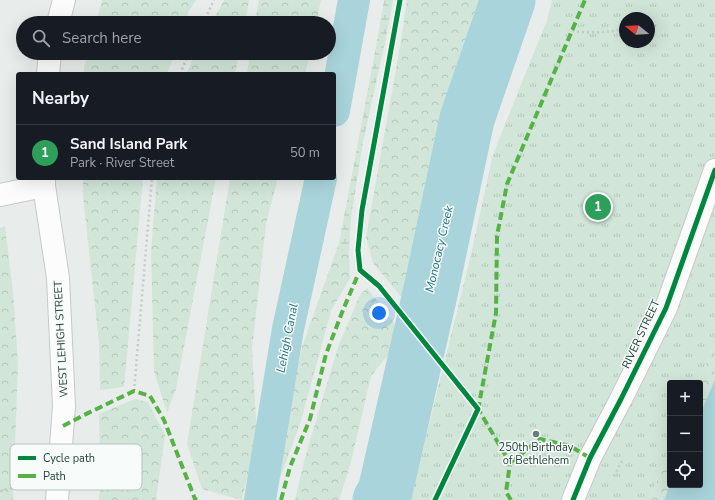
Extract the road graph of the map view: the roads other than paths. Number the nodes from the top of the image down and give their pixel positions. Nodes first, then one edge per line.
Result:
1 (64, 0) edge
2 (60, 16) edge
3 (49, 60) edge
4 (48, 72) edge
5 (715, 170) edge
6 (44, 182) edge
7 (0, 195) edge
8 (62, 444) edge
9 (573, 500) edge

1 - 2 street
3 - 4 street
5 - 9 street, RIVER STREET
6 - 7 street
6 - 8 street, WEST LEHIGH STREET

